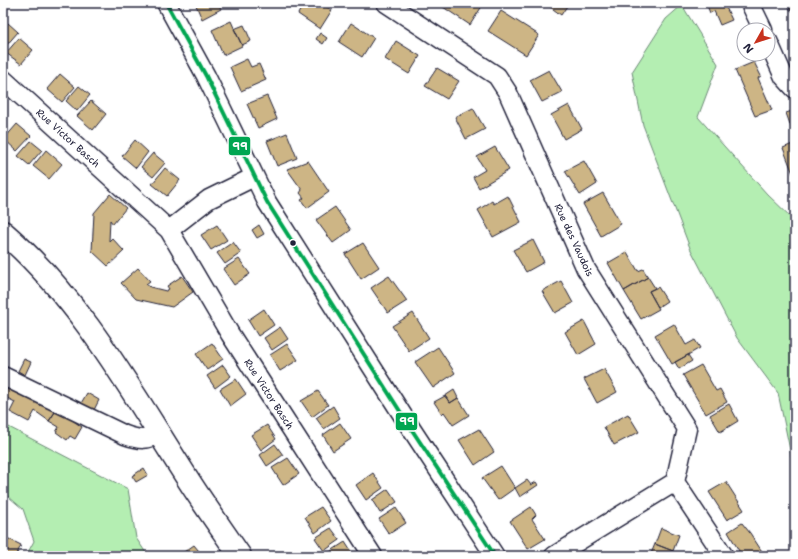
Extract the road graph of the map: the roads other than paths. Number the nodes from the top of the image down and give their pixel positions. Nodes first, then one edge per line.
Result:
1 (166, 3) edge
2 (386, 3) edge
3 (750, 3) edge
4 (759, 22) edge
5 (776, 59) edge
6 (3, 79) edge
7 (795, 89) edge
8 (254, 177) junction
9 (169, 230) junction
10 (3, 232) edge
11 (3, 376) edge
12 (161, 433) junction
13 (675, 482) junction
14 (240, 556) edge
15 (373, 556) edge
16 (495, 556) edge
17 (554, 556) edge
18 (724, 556) edge

1 - 8 street
2 - 13 street, Rue des Vaudois
3 - 4 street
5 - 7 street
6 - 9 street, Rue Victor Basch
8 - 9 street
8 - 16 street
9 - 15 street, Rue Victor Basch
10 - 12 main road
11 - 12 street
12 - 14 main road
13 - 17 street
13 - 18 street

